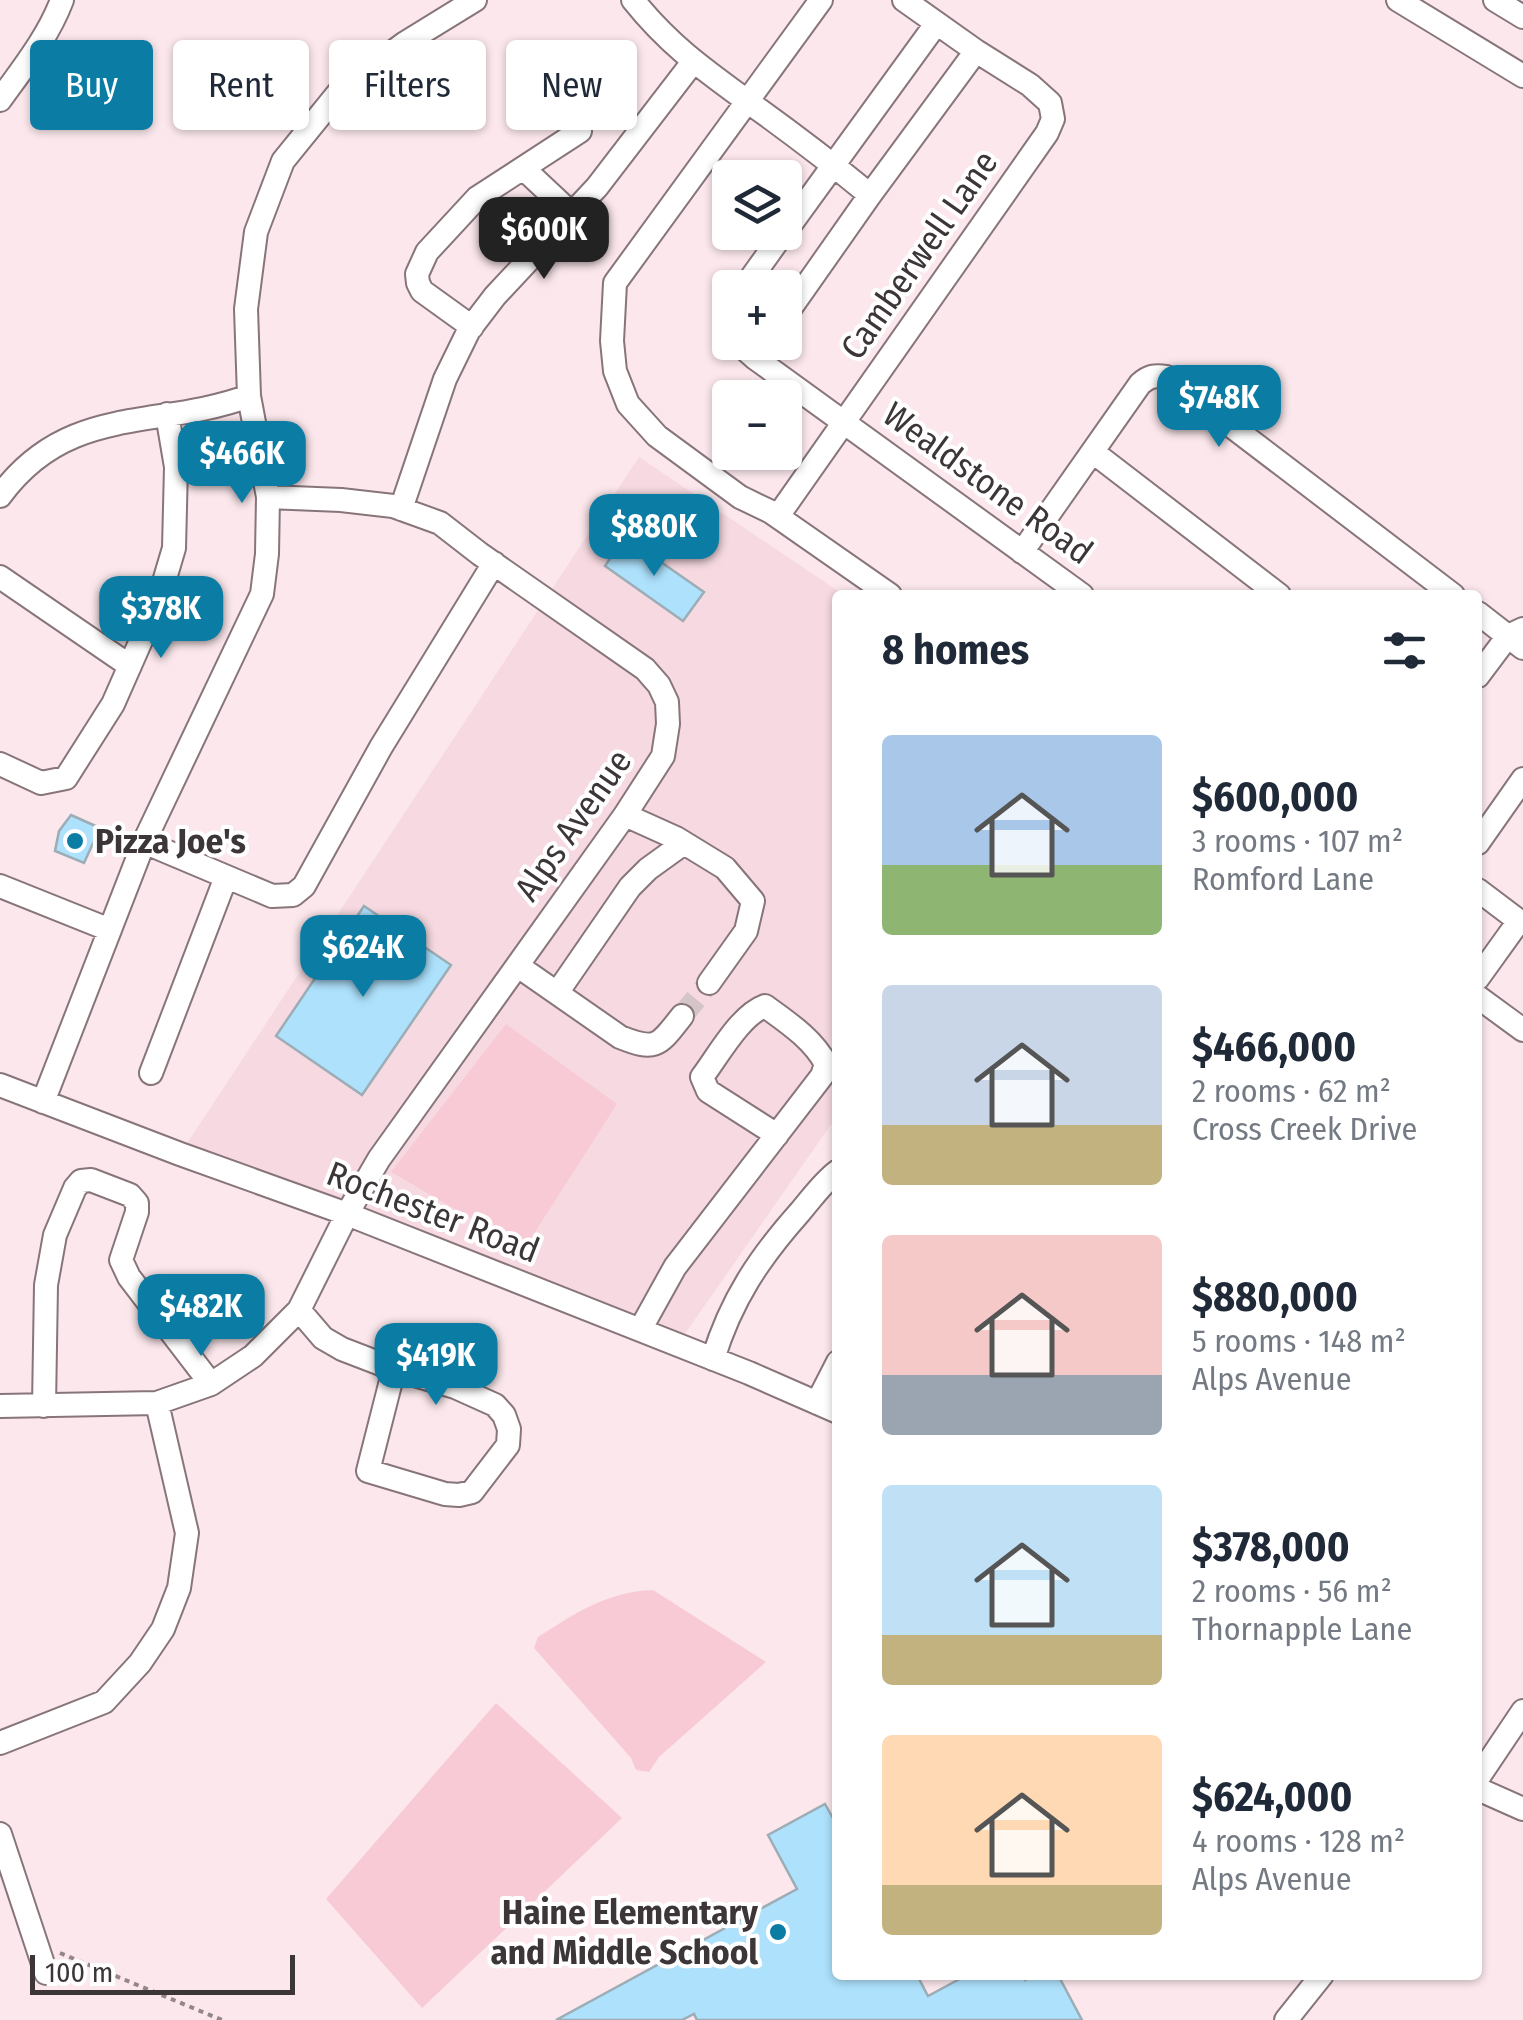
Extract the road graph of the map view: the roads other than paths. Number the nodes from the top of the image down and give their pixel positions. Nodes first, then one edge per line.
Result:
1 (62, 0) edge
2 (474, 0) edge
3 (633, 0) edge
4 (821, 0) edge
5 (904, 0) edge
6 (1400, 0) edge
7 (1495, 0) edge
8 (1523, 16) edge
9 (936, 24) junction
10 (976, 51) junction
11 (693, 62) junction
12 (1523, 76) edge
13 (0, 100) edge
14 (747, 101) junction
15 (580, 131) dead end
16 (834, 165) junction
17 (524, 169) junction
18 (870, 195) junction
19 (802, 209) edge
20 (572, 214) junction
21 (802, 292) edge
22 (472, 327) junction
23 (772, 360) edge
24 (249, 396) junction
25 (166, 414) junction
26 (844, 423) junction
27 (1093, 452) junction
28 (0, 496) edge
29 (268, 497) junction
30 (401, 509) junction
31 (778, 516) junction
32 (1022, 552) junction
33 (494, 564) junction
34 (0, 577) edge
35 (883, 590) edge
36 (1075, 590) edge
37 (1272, 590) edge
38 (1447, 590) edge
39 (1482, 616) edge
40 (1518, 638) edge
41 (130, 666) junction
42 (1482, 672) edge
43 (0, 764) edge
44 (1523, 779) edge
45 (625, 815) junction
46 (1482, 837) edge
47 (144, 842) junction
48 (684, 843) junction
49 (226, 877) junction
50 (0, 886) edge
51 (1482, 893) edge
52 (1521, 922) edge
53 (110, 930) junction
54 (518, 966) junction
55 (1482, 973) edge
56 (710, 983) tunnel mouth
57 (557, 993) junction
58 (1482, 1001) edge
59 (682, 1016) tunnel mouth
60 (1523, 1030) edge
61 (150, 1073) dead end
62 (0, 1085) edge
63 (42, 1102) junction
64 (777, 1136) junction
65 (832, 1178) edge
66 (346, 1214) junction
67 (298, 1310) junction
68 (640, 1330) junction
69 (713, 1359) junction
70 (394, 1369) junction
71 (211, 1384) junction
72 (157, 1403) junction
73 (0, 1406) edge
74 (44, 1406) junction
75 (827, 1408) edge
76 (1523, 1711) edge
77 (0, 1743) edge
78 (1482, 1772) edge
79 (1482, 1791) edge
80 (1523, 1810) edge
81 (0, 1834) edge
82 (46, 1974) dead end
83 (1318, 1980) edge
84 (1286, 2020) edge

1 - 13 street
2 - 24 street
3 - 11 street
4 - 14 street
5 - 9 street
6 - 12 street
7 - 8 street
9 - 10 street
9 - 16 street
10 - 18 street
10 - 26 street, Camberwell Lane
11 - 14 street
11 - 20 street
14 - 16 street
14 - 31 street
15 - 17 street
16 - 18 street
16 - 19 street
17 - 20 street
17 - 22 street
18 - 21 street
20 - 22 street
22 - 30 street
23 - 26 street, Wealdstone Road
24 - 25 street
24 - 29 street
25 - 28 street
25 - 41 street
26 - 31 street, Camberwell Lane
26 - 32 street, Wealdstone Road
27 - 32 street
27 - 37 street
27 - 38 street
29 - 30 street, Alps Avenue
29 - 47 street
30 - 33 street, Alps Avenue
31 - 35 street
32 - 36 street, Wealdstone Road
33 - 45 street, Alps Avenue
33 - 49 street
34 - 41 street
39 - 40 street
40 - 42 street
41 - 43 street
44 - 46 street
45 - 48 street
45 - 54 street, Alps Avenue
47 - 49 street
47 - 53 street
48 - 56 street
48 - 57 street
49 - 61 street
50 - 53 street
51 - 52 street
52 - 55 street
53 - 63 street
54 - 57 street
54 - 66 street, Alps Avenue
57 - 59 street
58 - 60 street
62 - 63 street, Rochester Road
63 - 66 street, Rochester Road
64 - 64 street
64 - 68 street
65 - 69 street
66 - 67 street, Alps Avenue
66 - 68 street, Rochester Road
67 - 70 street
67 - 71 street, Alps Avenue
68 - 69 street, Rochester Road
69 - 75 street, Rochester Road
70 - 70 street
71 - 72 street, Alps Avenue
71 - 74 street
72 - 74 street, Alps Avenue
72 - 77 street
73 - 74 street, Alps Avenue
76 - 78 street
79 - 80 street
81 - 82 street
83 - 84 street

